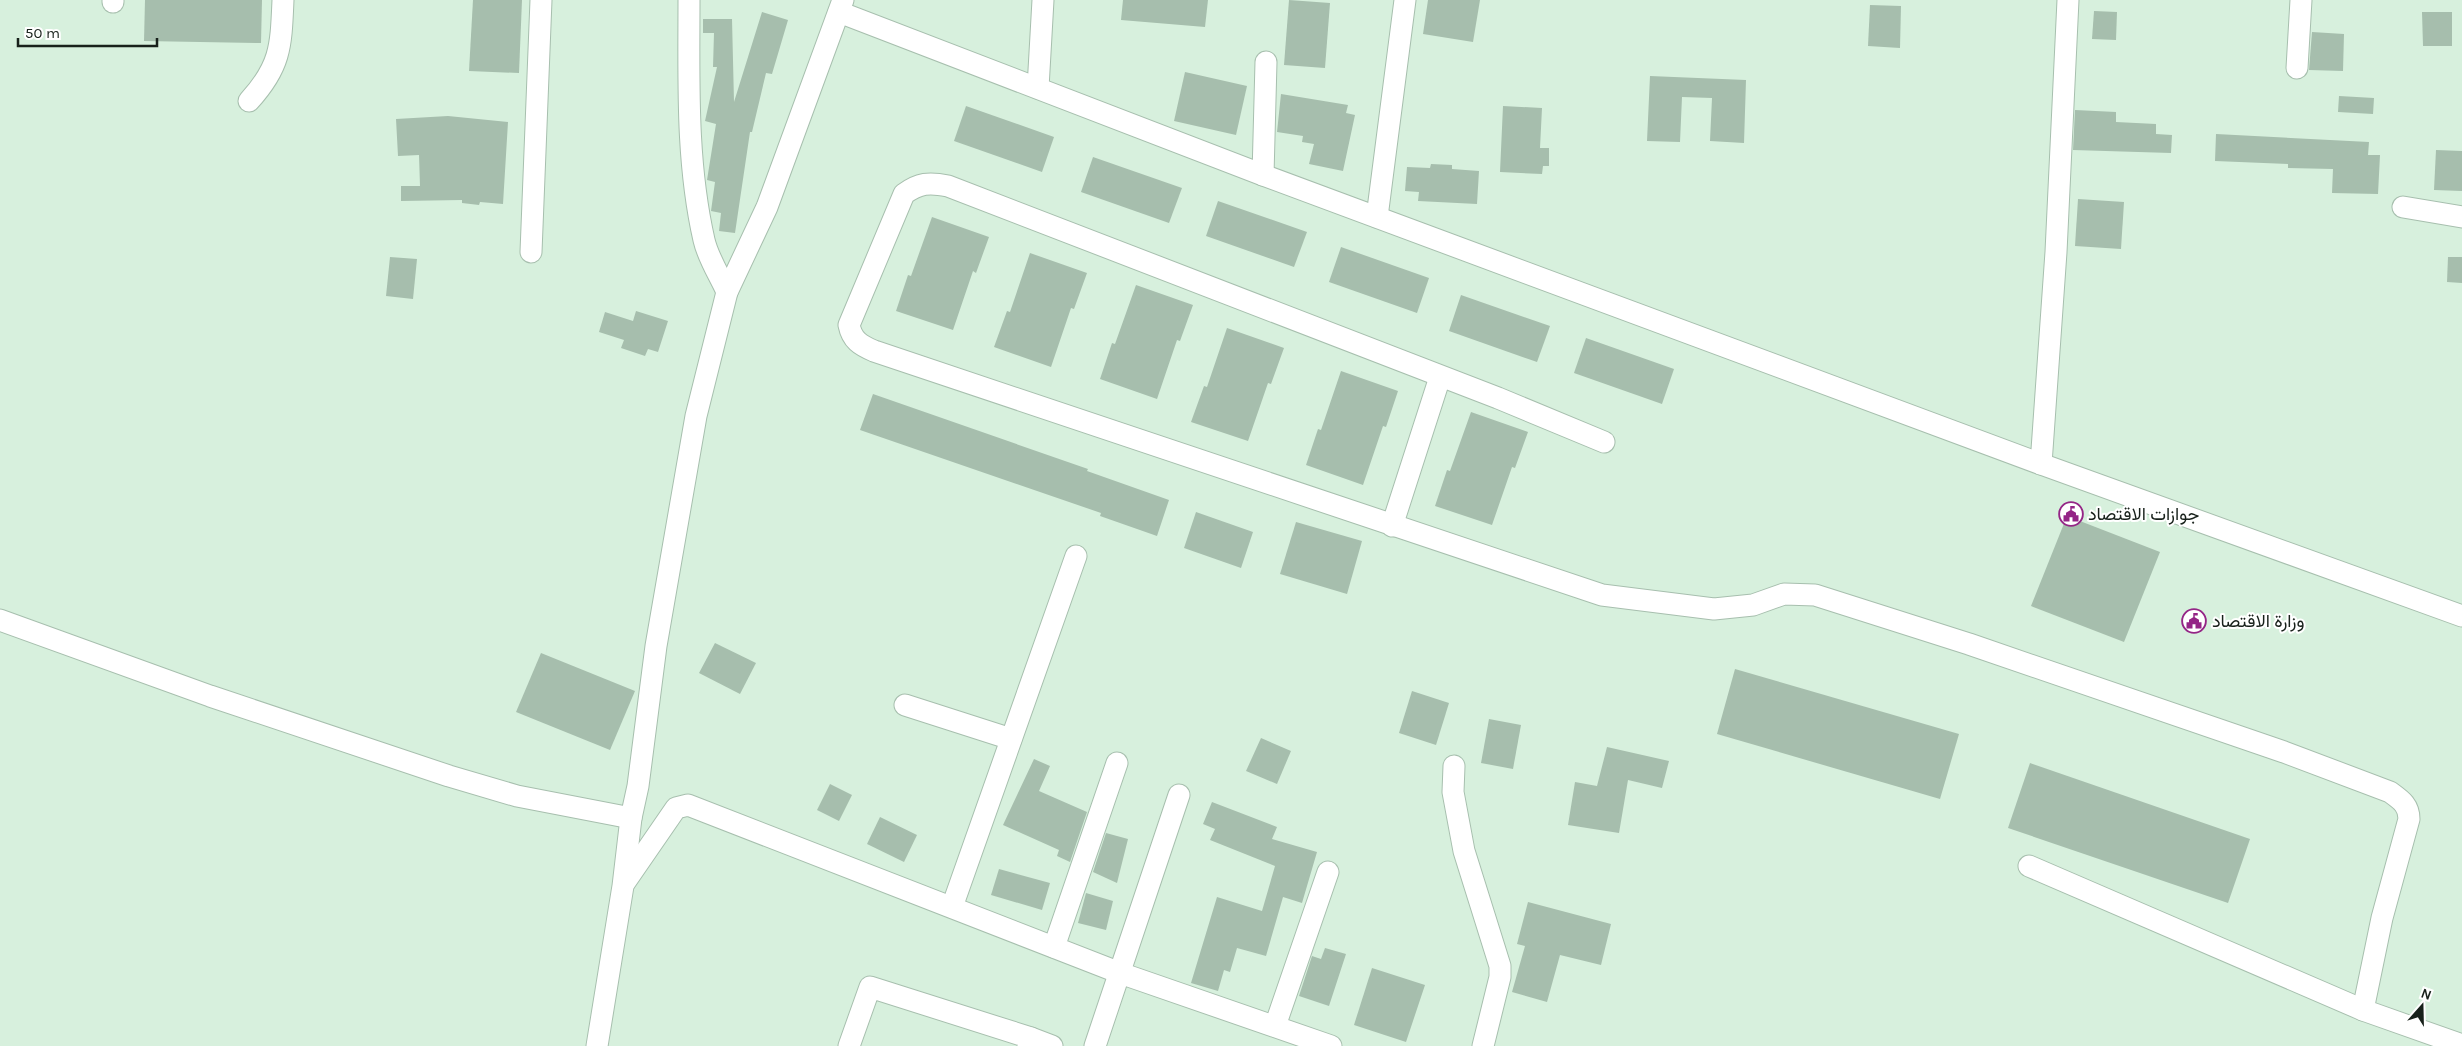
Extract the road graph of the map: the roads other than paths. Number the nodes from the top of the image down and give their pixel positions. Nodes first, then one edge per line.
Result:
1 (283, 0) edge
2 (541, 0) edge
3 (690, 0) edge
4 (1043, 0) edge
5 (1405, 0) edge
6 (2068, 0) edge
7 (2301, 0) edge
8 (841, 6) edge
9 (1266, 62) dead end
10 (2297, 68) dead end
11 (1038, 88) junction
12 (249, 101) dead end
13 (1263, 175) junction
14 (2403, 207) dead end
15 (1377, 217) junction
16 (2462, 217) edge
17 (530, 252) dead end
18 (728, 292) junction
19 (1440, 377) junction
20 (1604, 442) dead end
21 (2040, 464) junction
22 (1392, 526) junction
23 (1076, 556) dead end
24 (2462, 616) edge
25 (0, 620) edge
26 (904, 705) dead end
27 (1011, 739) junction
28 (1117, 763) dead end
29 (1454, 766) dead end
30 (1179, 795) dead end
31 (631, 818) junction
32 (2029, 866) dead end
33 (1328, 872) dead end
34 (623, 886) junction
35 (952, 907) junction
36 (1054, 947) junction
37 (1120, 972) junction
38 (2362, 1010) junction
39 (1275, 1026) junction
40 (1029, 1042) edge
41 (2462, 1045) edge
42 (598, 1046) edge
43 (849, 1046) edge
44 (1052, 1046) edge
45 (1095, 1046) edge
46 (1331, 1046) edge
47 (1483, 1046) edge

1 - 12 street
2 - 17 street
3 - 18 street
4 - 11 street
5 - 15 street
6 - 21 street
7 - 10 street
8 - 11 street
8 - 18 street
9 - 13 street
11 - 13 street
13 - 15 street
14 - 16 street
15 - 21 street
18 - 31 street
19 - 20 street
19 - 22 street
19 - 22 street
21 - 24 street
22 - 38 street
23 - 27 street
25 - 31 street
26 - 27 street
27 - 35 street
28 - 36 street
29 - 47 street
30 - 37 street
31 - 34 street
32 - 38 street
33 - 39 street
34 - 35 street
34 - 42 street
35 - 36 street
36 - 37 street
37 - 39 street
37 - 45 street
38 - 41 street
39 - 46 street
40 - 43 street
40 - 44 street

